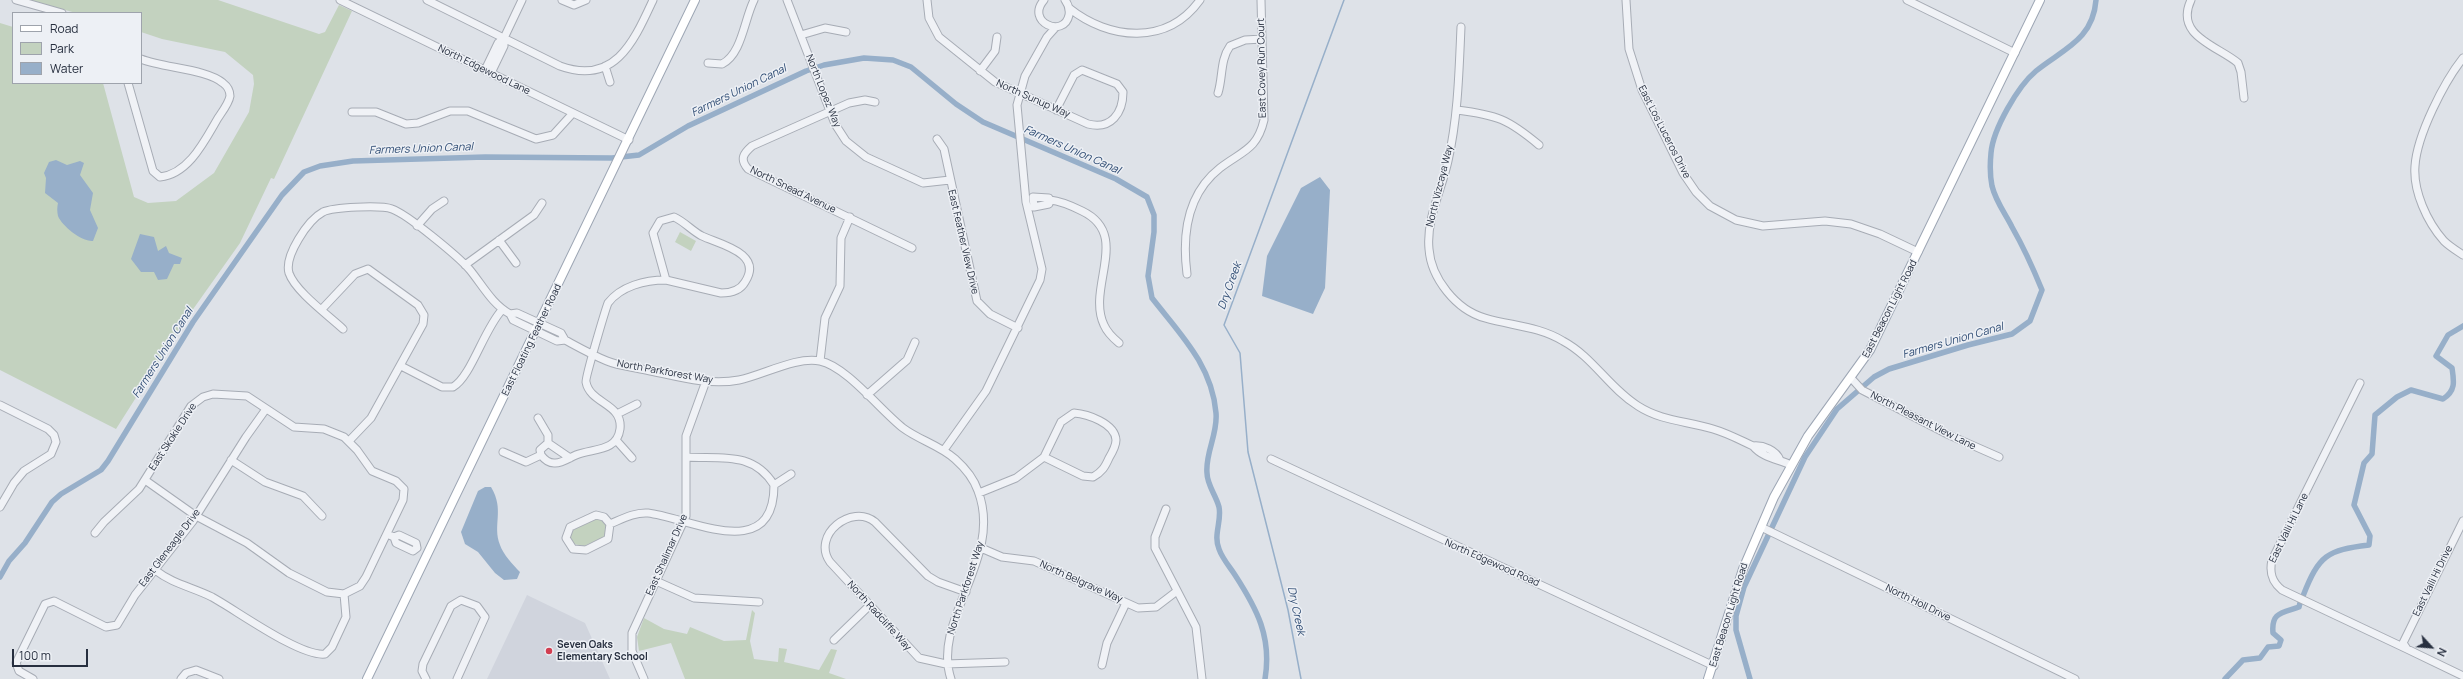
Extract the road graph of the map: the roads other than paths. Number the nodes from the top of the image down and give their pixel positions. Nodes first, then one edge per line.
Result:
1 (16, 0) edge
2 (340, 0) edge
3 (427, 0) edge
4 (522, 0) edge
5 (562, 0) edge
6 (653, 0) edge
7 (695, 0) edge
8 (754, 0) edge
9 (787, 0) edge
10 (927, 0) edge
11 (1034, 0) edge
12 (1044, 0) edge
13 (1065, 0) edge
14 (1200, 0) edge
15 (1262, 0) edge
16 (1626, 0) edge
17 (1907, 0) edge
18 (2040, 0) edge
19 (2191, 0) edge
20 (583, 2) edge
21 (1069, 8) junction
22 (1039, 9) junction
23 (58, 12) edge
24 (1080, 16) junction
25 (1043, 22) junction
26 (1065, 22) junction
27 (1056, 27) junction
28 (1461, 27) dead end
29 (846, 32) dead end
30 (801, 35) junction
31 (997, 37) dead end
32 (1047, 37) junction
33 (504, 38) junction
34 (1262, 39) junction
35 (2015, 53) junction
36 (2463, 58) edge
37 (142, 59) edge
38 (708, 63) dead end
39 (605, 66) junction
40 (980, 71) junction
41 (488, 72) junction
42 (610, 82) dead end
43 (128, 84) edge
44 (1218, 93) dead end
45 (1019, 94) junction
46 (2244, 98) dead end
47 (875, 102) dead end
48 (1056, 110) junction
49 (1457, 110) junction
50 (830, 111) junction
51 (352, 112) dead end
52 (573, 113) junction
53 (937, 139) dead end
54 (628, 142) junction
55 (1539, 146) dead end
56 (950, 180) junction
57 (444, 201) dead end
58 (1029, 202) junction
59 (542, 203) dead end
60 (850, 218) junction
61 (417, 226) junction
62 (499, 240) junction
63 (912, 248) dead end
64 (1918, 252) junction
65 (2463, 255) edge
66 (516, 263) dead end
67 (466, 265) junction
68 (1187, 274) dead end
69 (666, 280) junction
70 (322, 309) junction
71 (502, 310) junction
72 (510, 314) junction
73 (540, 323) junction
74 (1018, 328) junction
75 (343, 329) dead end
76 (536, 331) junction
77 (564, 340) junction
78 (915, 342) dead end
79 (1119, 343) dead end
80 (594, 355) junction
81 (820, 361) junction
82 (401, 366) junction
83 (1852, 378) junction
84 (706, 381) junction
85 (2360, 383) dead end
86 (867, 395) junction
87 (637, 404) dead end
88 (0, 405) edge
89 (266, 409) junction
90 (617, 414) junction
91 (538, 418) dead end
92 (616, 440) junction
93 (350, 441) junction
94 (548, 443) junction
95 (944, 450) junction
96 (503, 452) dead end
97 (541, 455) junction
98 (686, 457) junction
99 (1044, 457) junction
100 (1999, 457) dead end
101 (570, 458) junction
102 (632, 458) dead end
103 (1271, 459) dead end
104 (231, 460) junction
105 (1791, 465) junction
106 (791, 474) dead end
107 (146, 480) junction
108 (774, 485) junction
109 (979, 493) junction
110 (3, 495) edge
111 (0, 507) edge
112 (1166, 509) dead end
113 (196, 516) junction
114 (322, 516) dead end
115 (2463, 521) edge
116 (684, 522) junction
117 (610, 524) junction
118 (1761, 527) junction
119 (95, 533) dead end
120 (387, 534) junction
121 (981, 548) junction
122 (428, 554) junction
123 (155, 570) junction
124 (656, 581) junction
125 (1176, 590) junction
126 (966, 592) junction
127 (344, 594) junction
128 (759, 602) dead end
129 (1126, 603) junction
130 (869, 606) junction
131 (834, 640) dead end
132 (2407, 649) junction
133 (1005, 662) dead end
134 (946, 664) junction
135 (1102, 665) dead end
136 (1714, 666) junction
137 (2463, 676) edge
138 (33, 679) edge
139 (181, 679) edge
140 (219, 679) edge
141 (368, 679) edge
142 (426, 679) edge
143 (457, 679) edge
144 (644, 679) edge
145 (951, 679) edge
146 (1202, 679) edge
147 (1708, 679) edge
148 (2075, 679) edge

1 - 23 street
2 - 41 street, North Edgewood Lane
3 - 33 street
4 - 33 street
5 - 20 street
6 - 39 street
7 - 54 main road, East Floating Feather Road
8 - 38 street
9 - 30 street, North Lopez Way
10 - 40 street, North Sunup Way
11 - 22 street
12 - 22 street
13 - 21 street
14 - 24 street
15 - 34 street, East Covey Run Court
16 - 64 street, East Los Luceros Drive
17 - 35 street
18 - 35 main road, East Beacon Light Road
19 - 46 street
21 - 24 street
21 - 26 street
22 - 25 street
24 - 26 street
25 - 27 street
25 - 32 street
26 - 27 street
27 - 32 street
28 - 49 street, North Vizcaya Way
29 - 30 street
30 - 50 street, North Lopez Way
31 - 40 street
32 - 45 street
33 - 39 street
33 - 41 street
34 - 44 street
34 - 68 street, East Covey Run Court
35 - 64 main road, East Beacon Light Road
36 - 65 street
37 - 43 street
39 - 42 street
40 - 45 street, North Sunup Way
41 - 52 street, North Edgewood Lane
45 - 48 street, North Sunup Way
45 - 58 street
47 - 50 street
48 - 48 street, North Sunup Way
49 - 55 street
49 - 105 street, North Vizcaya Way
50 - 56 street, North Lopez Way
50 - 60 street, North Snead Avenue
51 - 52 street
52 - 54 street, North Edgewood Lane
53 - 56 street, East Feather View Drive
54 - 73 main road, East Floating Feather Road
56 - 74 street, East Feather View Drive
57 - 61 street
58 - 74 street
58 - 79 street
59 - 62 street
60 - 63 street, North Snead Avenue
60 - 81 street
61 - 67 street
61 - 70 street
62 - 66 street
62 - 67 street
64 - 83 main road, East Beacon Light Road
67 - 71 street
69 - 69 street
69 - 80 street
70 - 75 street
70 - 82 street
71 - 72 street
71 - 82 street
72 - 73 street, North Parkforest Way
72 - 76 street, North Parkforest Way
73 - 76 main road, East Floating Feather Road
73 - 77 street, North Parkforest Way
74 - 95 street
76 - 77 street, North Parkforest Way
76 - 122 main road, East Floating Feather Road
77 - 80 street, North Parkforest Way
78 - 86 street
80 - 84 street, North Parkforest Way
80 - 90 street
81 - 84 street, North Parkforest Way
81 - 86 street, North Parkforest Way
82 - 93 street
83 - 100 street, North Pleasant View Lane
83 - 105 main road, East Beacon Light Road
84 - 98 street, East Shalimar Drive
85 - 132 street, East Valli Hi Lane
86 - 95 street, North Parkforest Way
87 - 90 street
88 - 110 street
89 - 93 street
89 - 104 street, East Gleneagle Drive
89 - 107 street, East Skokie Drive
90 - 92 street
91 - 94 street
92 - 101 street
92 - 102 street
93 - 120 street
94 - 97 street
94 - 101 street
95 - 109 street, North Parkforest Way
96 - 97 street
97 - 101 street
98 - 108 street
98 - 116 street, East Shalimar Drive
99 - 99 street
99 - 109 street
103 - 136 street, North Edgewood Road
104 - 113 street, East Gleneagle Drive
104 - 114 street
105 - 118 main road, East Beacon Light Road
106 - 108 street
107 - 113 street
107 - 119 street, East Skokie Drive
108 - 116 street
109 - 121 street, North Parkforest Way
110 - 111 street
112 - 125 street
113 - 123 street, East Gleneagle Drive
113 - 127 street
115 - 132 street, East Valli Hi Drive
116 - 117 street
116 - 124 street, East Shalimar Drive
117 - 117 street
118 - 136 main road, East Beacon Light Road
118 - 148 street, North Holl Drive
120 - 122 street
120 - 127 street
121 - 126 street, North Parkforest Way
121 - 129 street, North Belgrave Way
122 - 141 main road, East Floating Feather Road
123 - 127 street
123 - 138 street, East Gleneagle Drive
124 - 128 street
124 - 144 street, East Shalimar Drive
125 - 129 street, North Belgrave Way
125 - 146 street
126 - 130 street, North Radcliffe Way
126 - 134 street, North Parkforest Way
129 - 135 street
130 - 131 street
130 - 134 street, North Radcliffe Way
132 - 137 street
133 - 134 street, North Radcliffe Way
134 - 145 street, North Parkforest Way
136 - 147 main road, East Beacon Light Road
139 - 140 street
142 - 143 street

